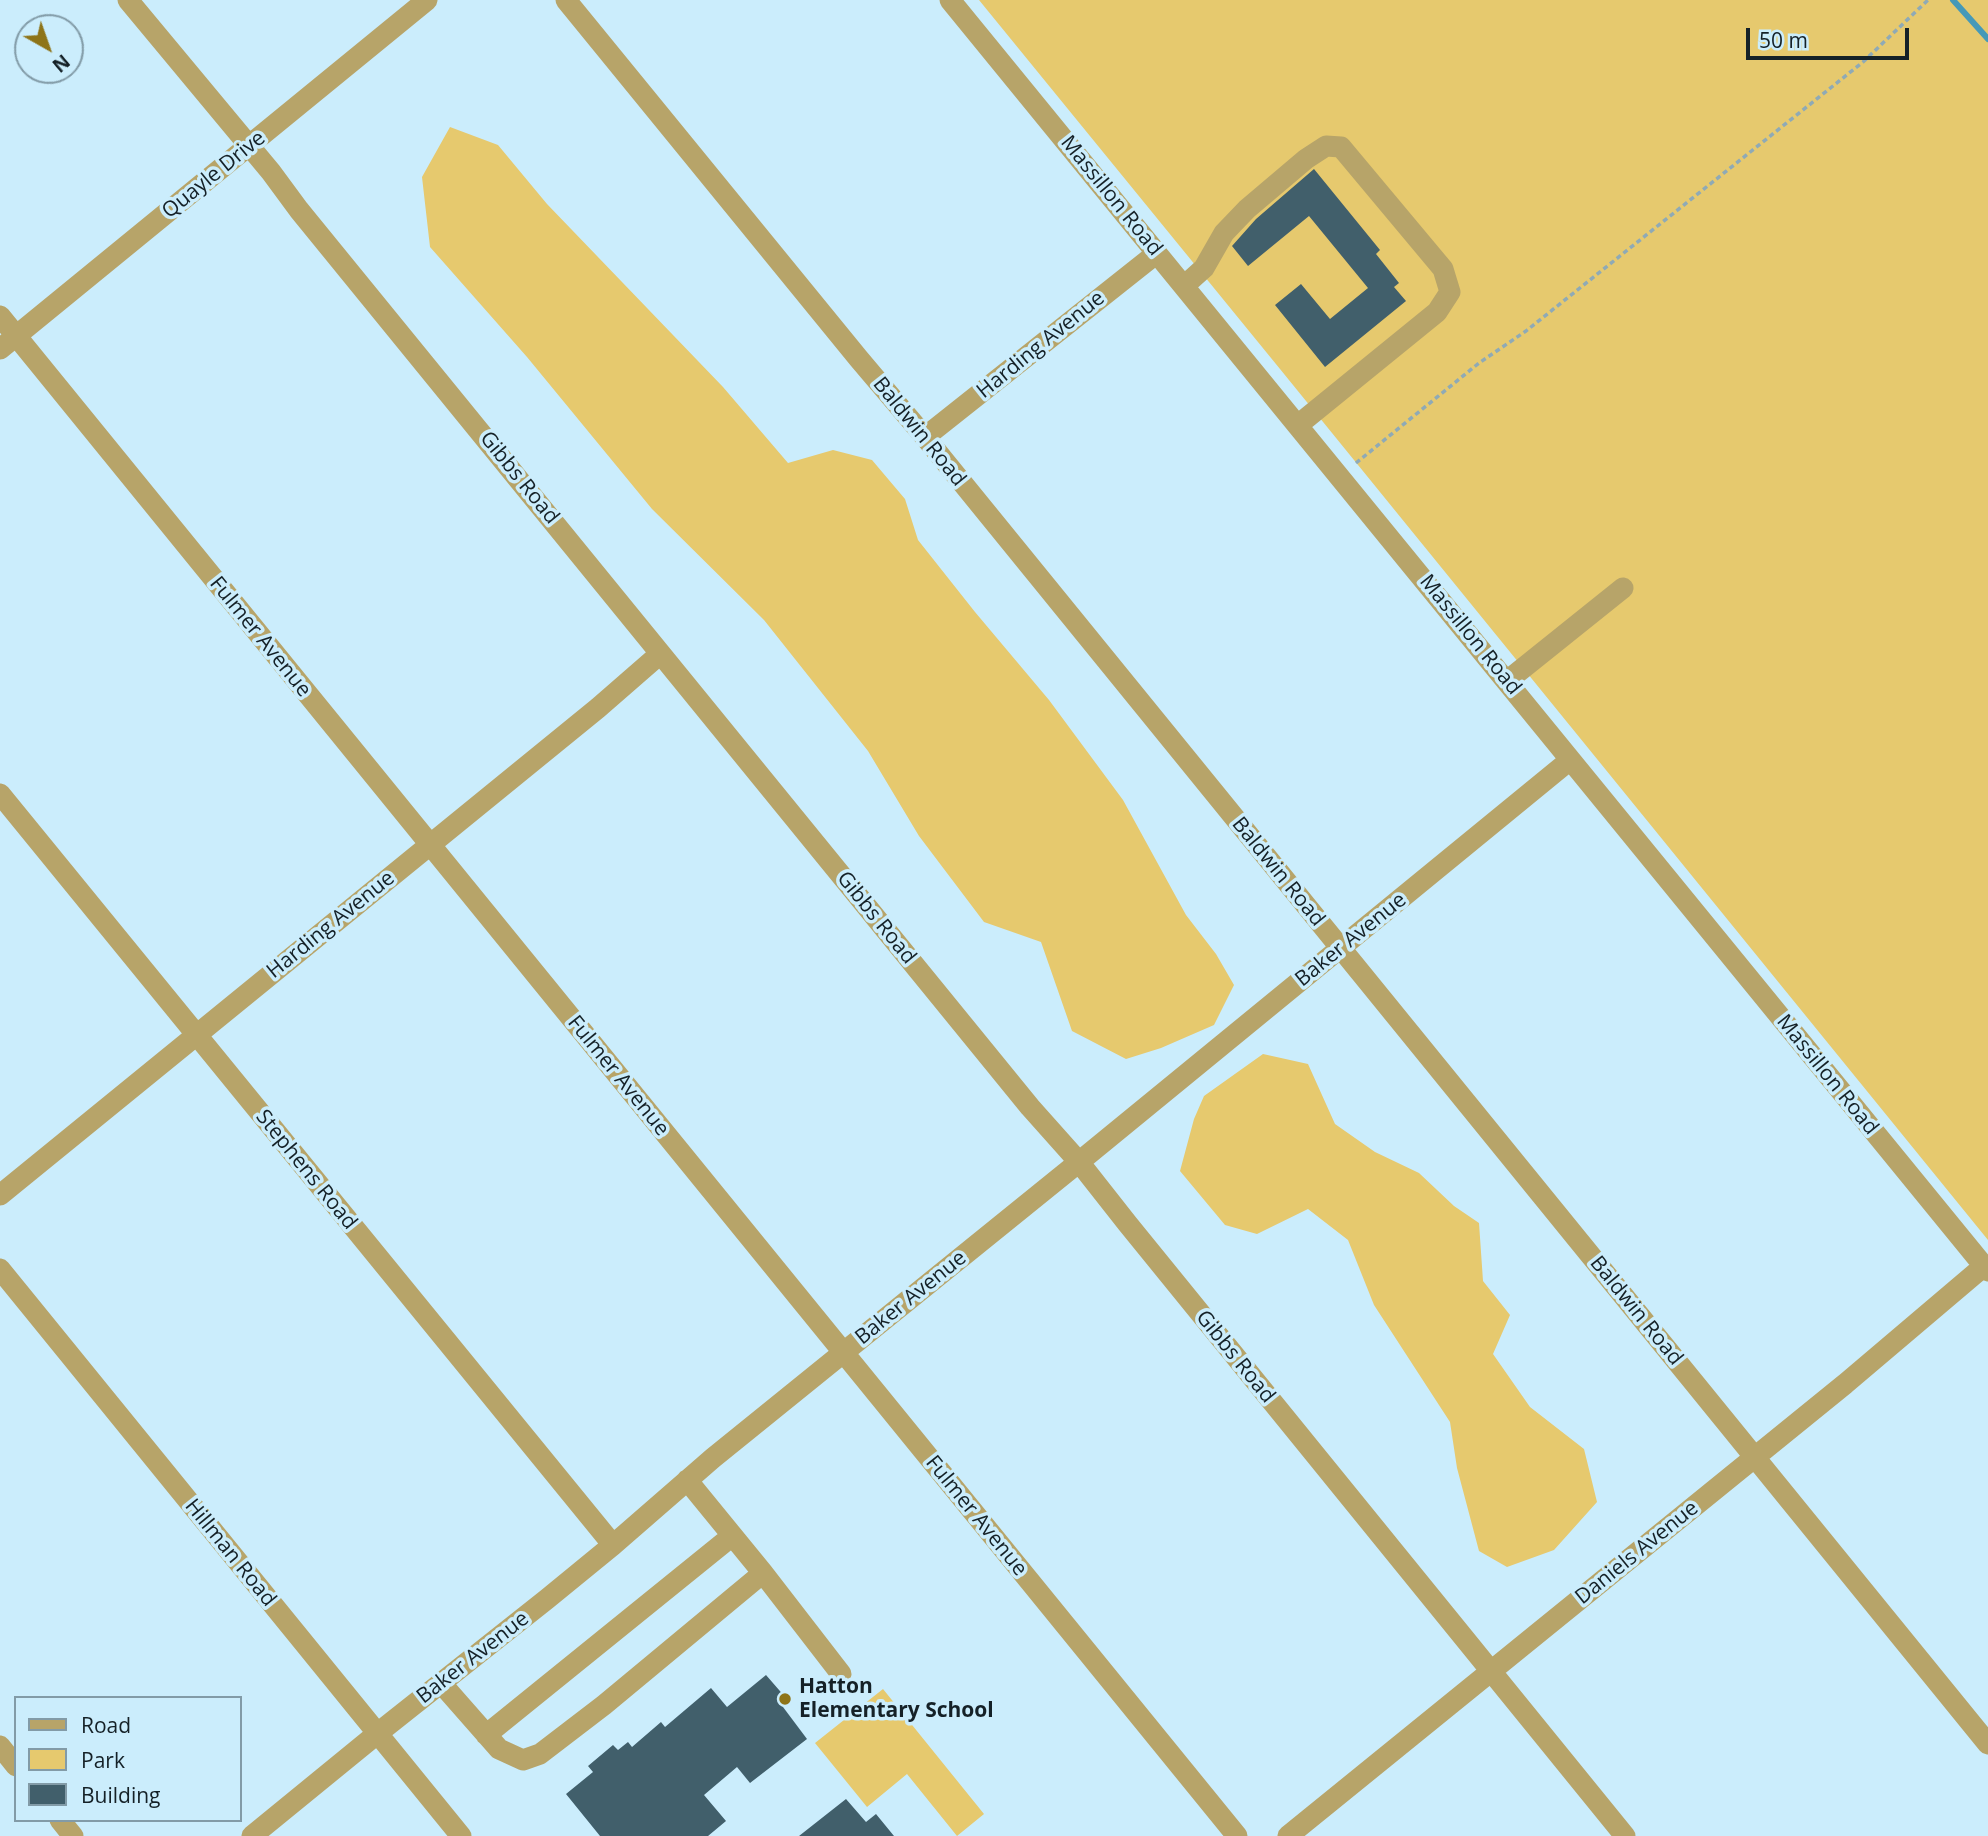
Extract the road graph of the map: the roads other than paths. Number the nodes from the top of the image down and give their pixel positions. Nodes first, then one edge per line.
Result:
1 (128, 0) edge
2 (427, 0) edge
3 (566, 0) edge
4 (950, 0) edge
5 (250, 146) junction
6 (1157, 253) junction
7 (1184, 286) junction
8 (0, 316) edge
9 (17, 335) junction
10 (0, 349) edge
11 (1298, 425) junction
12 (925, 438) junction
13 (1623, 588) dead end
14 (660, 654) junction
15 (1507, 681) junction
16 (1570, 760) junction
17 (0, 794) edge
18 (430, 844) junction
19 (1340, 948) junction
20 (196, 1035) junction
21 (1079, 1161) junction
22 (0, 1195) edge
23 (0, 1269) edge
24 (1986, 1269) edge
25 (843, 1353) junction
26 (1754, 1457) junction
27 (687, 1480) junction
28 (732, 1536) junction
29 (613, 1545) junction
30 (763, 1573) junction
31 (1492, 1671) junction
32 (841, 1674) dead end
33 (441, 1683) junction
34 (378, 1733) junction
35 (486, 1735) junction
36 (1988, 1744) edge
37 (0, 1746) edge
38 (14, 1764) edge
39 (62, 1822) edge
40 (73, 1836) edge
41 (252, 1836) edge
42 (461, 1836) edge
43 (1237, 1836) edge
44 (1288, 1836) edge
45 (1625, 1836) edge

1 - 5 street, Gibbs Road
2 - 5 street, Quayle Drive
3 - 12 street, Baldwin Road
4 - 6 street, Massillon Road
5 - 9 street, Quayle Drive
5 - 14 street, Gibbs Road
6 - 7 street, Massillon Road
6 - 12 street, Harding Avenue
7 - 11 street, Massillon Road
7 - 11 street
8 - 9 street, Fulmer Avenue
9 - 10 street, Quayle Drive
9 - 18 street, Fulmer Avenue
11 - 15 street, Massillon Road
12 - 19 street, Baldwin Road
13 - 15 street
14 - 18 street, Harding Avenue
14 - 21 street, Gibbs Road
15 - 16 street, Massillon Road
16 - 19 street, Baker Avenue
16 - 24 street, Massillon Road
17 - 20 street, Stephens Road
18 - 20 street, Harding Avenue
18 - 25 street, Fulmer Avenue
19 - 21 street, Baker Avenue
19 - 26 street, Baldwin Road
20 - 22 street, Harding Avenue
20 - 29 street, Stephens Road
21 - 25 street, Baker Avenue
21 - 31 street, Gibbs Road
23 - 34 street, Hillman Road
24 - 26 street, Daniels Avenue
25 - 27 street, Baker Avenue
25 - 43 street, Fulmer Avenue
26 - 31 street, Daniels Avenue
26 - 36 street, Baldwin Road
27 - 28 street
27 - 29 street, Baker Avenue
28 - 30 street
28 - 35 street
29 - 33 street, Baker Avenue
30 - 32 street
30 - 35 street
31 - 44 street, Daniels Avenue
31 - 45 street, Gibbs Road
33 - 34 street, Baker Avenue
33 - 35 street
34 - 41 street, Baker Avenue
34 - 42 street, Hillman Road
37 - 38 street
39 - 40 street

